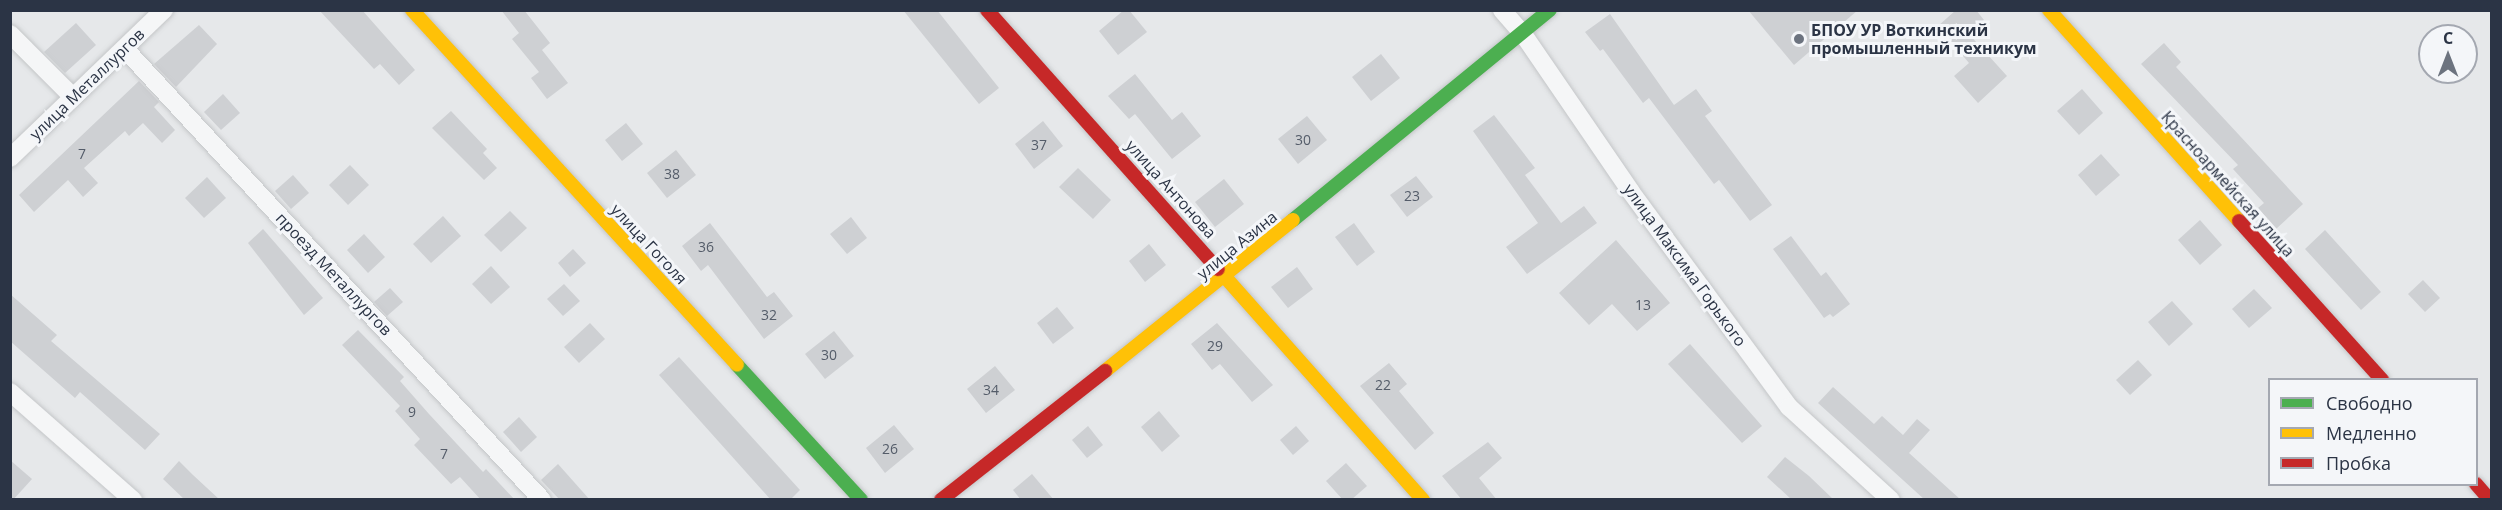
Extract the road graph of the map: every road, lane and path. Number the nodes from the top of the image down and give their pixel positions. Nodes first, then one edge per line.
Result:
1 (164, 10) edge
2 (412, 10) edge
3 (987, 10) edge
4 (1502, 10) edge
5 (1550, 10) edge
6 (2049, 10) edge
7 (10, 34) edge
8 (1523, 34) junction
9 (125, 49) junction
10 (73, 97) junction
11 (10, 158) edge
12 (1226, 275) junction
13 (2380, 378) edge
14 (10, 392) edge
15 (2478, 486) edge
16 (133, 500) edge
17 (543, 500) edge
18 (861, 500) edge
19 (941, 500) edge
20 (1423, 500) edge
21 (1891, 500) edge
22 (2490, 500) edge

1 - 9 street, улица Металлургов
2 - 18 street, улица Гоголя
3 - 12 street, улица Антонова
4 - 8 street, улица Максима Горького
5 - 8 street, улица Азина
6 - 13 street, Красноармейская улица
7 - 10 street
8 - 12 street, улица Азина
8 - 21 street, улица Максима Горького
9 - 10 street, улица Металлургов
9 - 17 street, проезд Металлургов
10 - 11 street, улица Металлургов
12 - 19 street, улица Азина
12 - 20 street, улица Антонова
14 - 16 street
15 - 22 street

